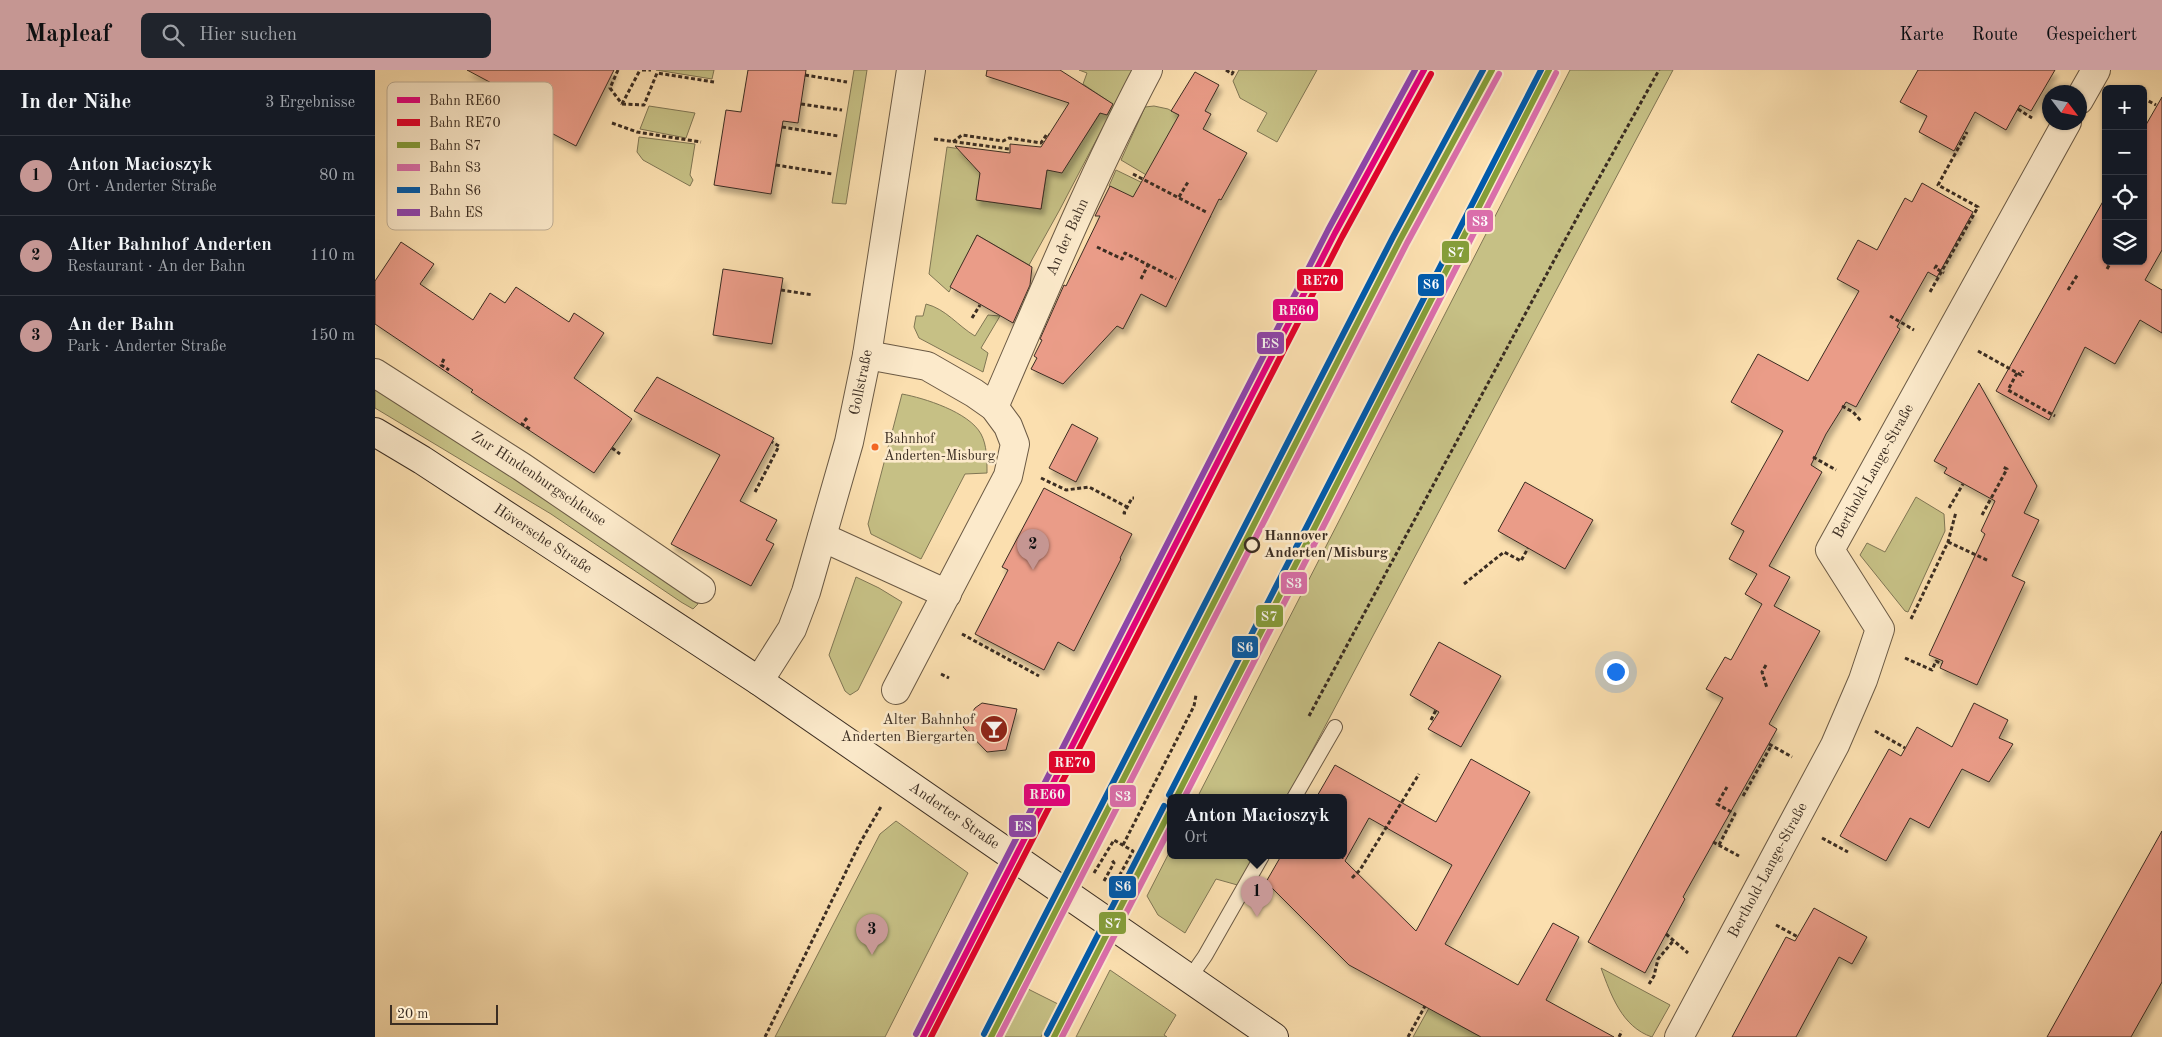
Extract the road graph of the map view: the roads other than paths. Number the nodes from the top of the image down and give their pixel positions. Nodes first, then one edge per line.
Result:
1 (911, 70) edge
2 (1148, 70) edge
3 (2096, 70) edge
4 (2087, 86) edge
5 (2063, 130) edge
6 (867, 355) junction
7 (375, 373) edge
8 (994, 407) junction
9 (375, 432) edge
10 (822, 537) junction
11 (701, 589) dead end
12 (947, 594) junction
13 (708, 648) joint
14 (759, 681) junction
15 (896, 690) dead end
16 (1335, 727) dead end
17 (1296, 794) edge
18 (1260, 859) edge
19 (1189, 979) junction
20 (1274, 1037) edge
21 (1679, 1037) edge

1 - 6 street, Gollstraße
2 - 8 street, An der Bahn
3 - 4 street
5 - 21 street, Berthold-Lange-Straße
6 - 8 street
6 - 10 street, Gollstraße
7 - 11 street, Zur Hindenburgschleuse
8 - 12 street
9 - 13 street, Höversche Straße
10 - 12 street
10 - 14 street, Gollstraße
12 - 15 street
13 - 14 street, Anderter Straße
14 - 19 street, Anderter Straße
16 - 17 lane
18 - 19 lane
19 - 20 street, Anderter Straße

